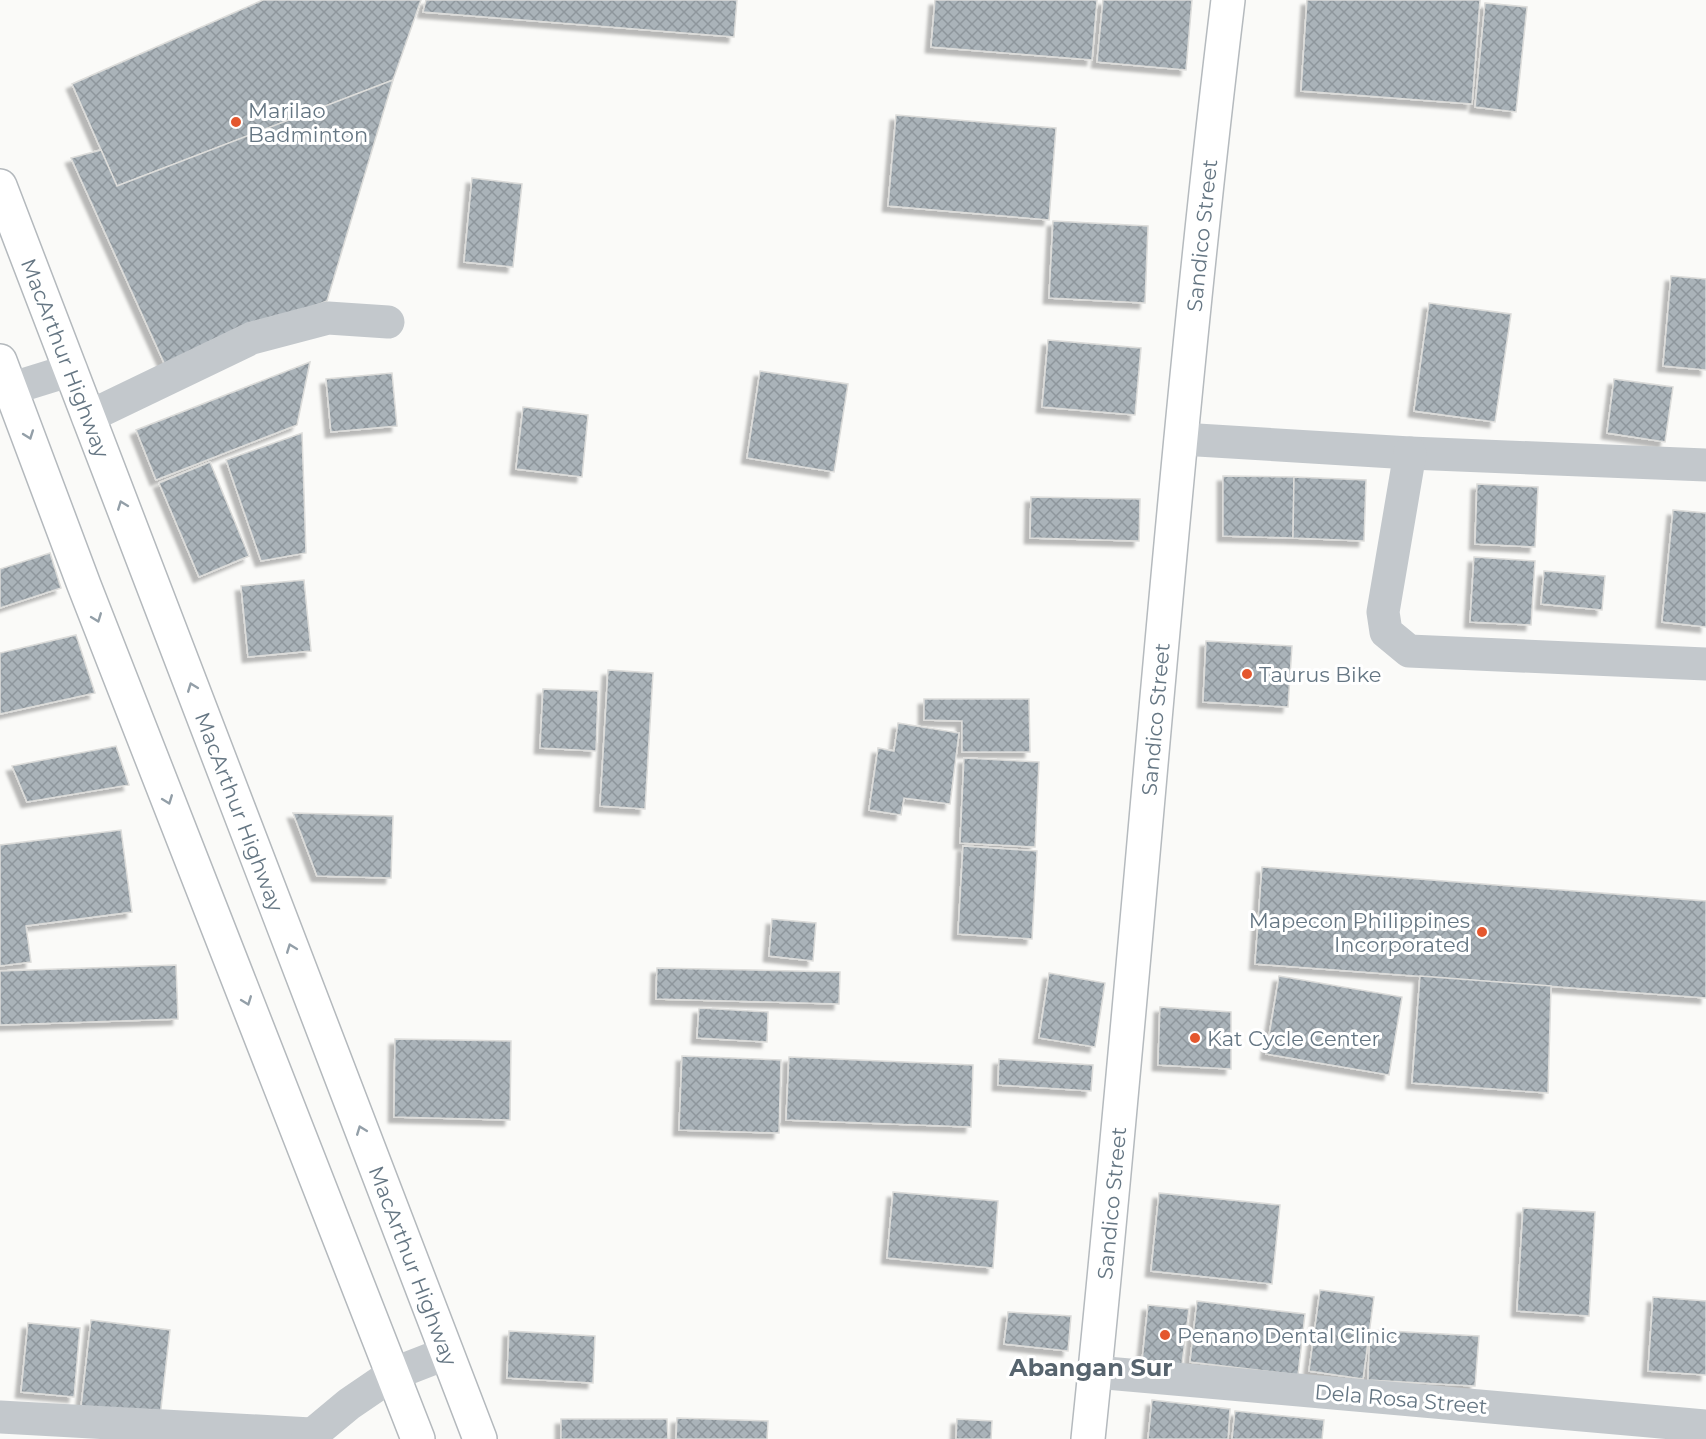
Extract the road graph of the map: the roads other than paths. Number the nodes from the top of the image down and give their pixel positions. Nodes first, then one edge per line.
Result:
1 (1228, 0) edge
2 (0, 186) edge
3 (388, 322) dead end
4 (71, 370) junction
5 (4, 380) edge
6 (88, 417) junction
7 (1181, 439) junction
8 (1410, 453) junction
9 (1706, 465) edge
10 (1706, 664) edge
11 (447, 1353) junction
12 (1095, 1372) junction
13 (393, 1374) junction
14 (0, 1417) edge
15 (1706, 1426) edge
16 (309, 1436) edge
17 (418, 1439) edge
18 (480, 1439) edge
19 (1088, 1439) edge

1 - 7 main road, Sandico Street
2 - 4 main road, MacArthur Highway
3 - 6 street
4 - 5 street
4 - 6 main road, MacArthur Highway
5 -> 13 main road
11 -> 6 main road, MacArthur Highway
7 - 8 street
7 - 12 main road, Sandico Street
8 - 9 street
8 - 10 street
11 - 13 street
11 - 18 main road, MacArthur Highway
12 - 15 street, Dela Rosa Street
12 - 19 main road, Sandico Street
13 - 16 street
13 - 17 main road
14 - 16 street

